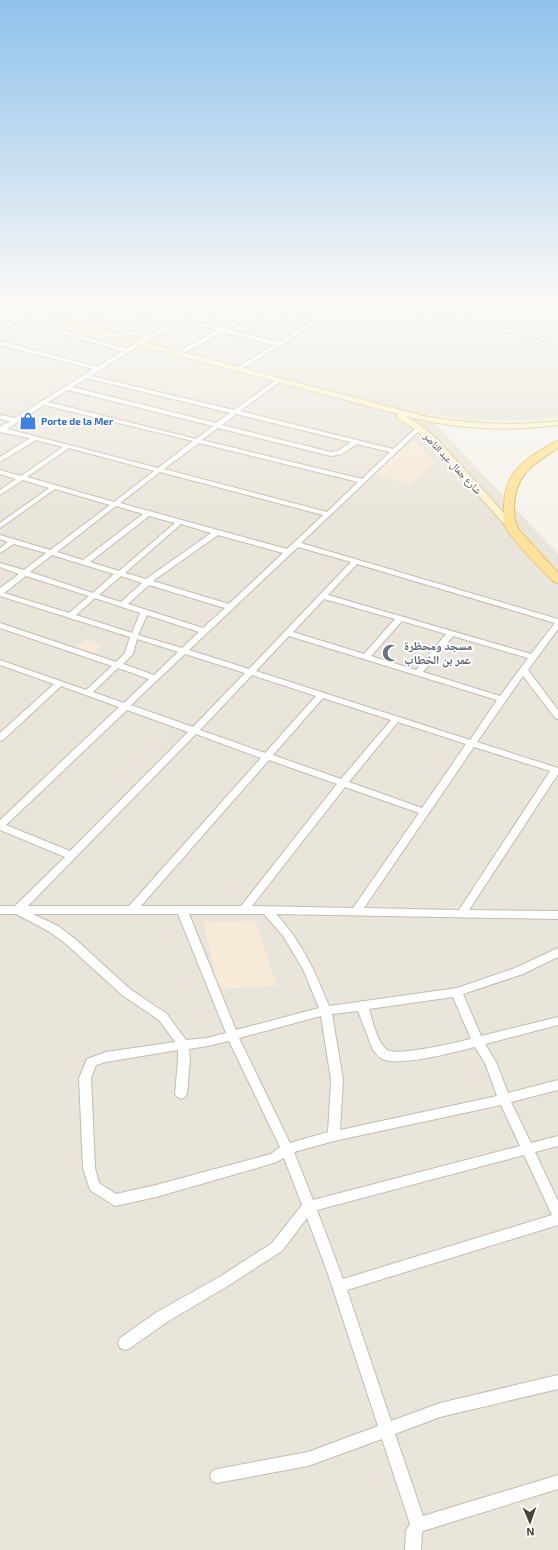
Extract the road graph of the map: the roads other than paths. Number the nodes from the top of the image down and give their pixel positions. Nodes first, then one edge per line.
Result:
1 (89, 374) edge
2 (257, 374) edge
3 (86, 376) junction
4 (279, 380) junction
5 (67, 388) junction
6 (43, 403) junction
7 (389, 410) junction
8 (235, 412) junction
9 (0, 417) edge
10 (15, 420) junction
11 (558, 423) edge
12 (218, 425) junction
13 (419, 428) junction
14 (0, 429) edge
15 (36, 438) junction
16 (198, 440) junction
17 (356, 441) junction
18 (558, 444) edge
19 (68, 446) junction
20 (395, 451) junction
21 (0, 460) edge
22 (159, 470) junction
23 (0, 472) edge
24 (22, 478) junction
25 (363, 481) junction
26 (54, 487) junction
27 (0, 493) edge
28 (115, 503) junction
29 (148, 513) junction
30 (328, 514) junction
31 (180, 522) junction
32 (510, 525) junction
33 (0, 526) edge
34 (217, 532) junction
35 (0, 537) edge
36 (13, 541) junction
37 (296, 544) junction
38 (0, 551) edge
39 (50, 552) junction
40 (288, 552) junction
41 (354, 562) junction
42 (84, 563) junction
43 (0, 565) edge
44 (24, 573) junction
45 (119, 573) junction
46 (558, 580) edge
47 (147, 582) junction
48 (0, 593) edge
49 (93, 595) junction
50 (323, 596) junction
51 (122, 605) junction
52 (230, 607) junction
53 (144, 612) junction
54 (70, 616) junction
55 (400, 618) junction
56 (558, 623) edge
57 (0, 625) edge
58 (203, 632) junction
59 (288, 633) junction
60 (451, 633) junction
61 (134, 636) junction
62 (183, 652) junction
63 (366, 657) junction
64 (533, 657) junction
65 (0, 662) edge
66 (117, 665) junction
67 (524, 671) junction
68 (250, 672) junction
69 (418, 673) junction
70 (155, 678) junction
71 (60, 683) junction
72 (87, 692) junction
73 (321, 695) junction
74 (502, 699) junction
75 (125, 706) junction
76 (558, 716) edge
77 (396, 719) junction
78 (194, 731) junction
79 (0, 738) edge
80 (471, 743) junction
81 (267, 756) junction
82 (556, 771) edge
83 (343, 783) junction
84 (424, 812) junction
85 (0, 825) edge
86 (72, 856) junction
87 (0, 910) edge
88 (18, 910) junction
89 (132, 910) junction
90 (182, 910) junction
91 (244, 910) junction
92 (267, 911) junction
93 (356, 912) junction
94 (461, 914) junction
95 (558, 915) edge
96 (558, 952) edge
97 (457, 992) junction
98 (362, 1006) junction
99 (326, 1011) junction
100 (558, 1021) edge
101 (233, 1036) junction
102 (477, 1041) junction
103 (183, 1045) junction
104 (558, 1085) edge
105 (181, 1094) dead end
106 (504, 1099) junction
107 (334, 1136) junction
108 (558, 1141) edge
109 (287, 1149) junction
110 (529, 1149) junction
111 (308, 1207) junction
112 (558, 1215) edge
113 (558, 1218) edge
114 (339, 1286) junction
115 (125, 1343) dead end
116 (558, 1382) edge
117 (386, 1429) junction
118 (217, 1476) dead end
119 (558, 1482) edge
120 (418, 1526) junction
121 (413, 1550) edge

1 - 3 street
2 - 4 main road, شارع جمال عبد الناصر
3 - 5 street
3 - 8 street
4 - 7 main road, شارع جمال عبد الناصر
4 - 8 street
5 - 6 street
5 - 12 street
6 - 10 street
6 - 16 street
7 - 11 main road, شارع جمال عبد الناصر
7 - 13 main road, شارع جمال عبد الناصر
8 - 12 street
8 - 17 street
9 - 10 street
10 - 14 street
12 - 16 street
12 - 17 street
13 - 20 street
13 - 32 main road, شارع جمال عبد الناصر
14 - 15 street
15 - 19 street
15 - 21 street
16 - 22 street
16 - 25 street
17 - 20 street
18 - 32 main road
19 - 22 street
19 - 24 street
20 - 25 street
22 - 28 street
22 - 30 street
23 - 24 street
24 - 26 street
24 - 27 street
25 - 30 street
26 - 28 street
26 - 33 street
28 - 29 street
28 - 39 street
29 - 31 street
29 - 42 street
30 - 37 street
31 - 34 street
31 - 45 street
32 - 46 main road
34 - 40 street
34 - 47 street
35 - 36 street
36 - 38 street
36 - 39 street
37 - 40 street
37 - 41 street
39 - 42 street
39 - 44 street
40 - 52 street
41 - 50 street
41 - 56 street
42 - 45 street
43 - 44 street
44 - 48 street
44 - 49 street
45 - 47 street
45 - 49 street
47 - 51 street
47 - 52 street
48 - 54 street
49 - 51 street
49 - 54 street
50 - 55 street
50 - 59 street
51 - 53 street
52 - 58 street
53 - 58 street
53 - 61 street
54 - 61 street
55 - 60 street
55 - 63 street
56 - 64 street
57 - 66 street
58 - 62 street
59 - 63 street
59 - 68 street
60 - 64 street
60 - 69 street
61 - 62 street
61 - 66 street
62 - 68 street
62 - 70 street
63 - 69 street
64 - 67 street
65 - 71 street
66 - 70 street
66 - 72 street
67 - 74 street
67 - 76 street
68 - 73 street
68 - 78 street
69 - 74 street
70 - 75 street
71 - 72 street
71 - 79 street
72 - 75 street
73 - 77 street
73 - 81 street
74 - 80 street
75 - 78 street
75 - 85 street
77 - 80 street
77 - 83 street
78 - 81 street
78 - 86 street
80 - 82 street
80 - 84 street
81 - 83 street
81 - 89 street
82 - 94 street
83 - 84 street
83 - 91 street
84 - 93 street
85 - 86 street
86 - 88 street
87 - 88 street
88 - 89 street
88 - 103 street
89 - 90 street
90 - 91 street
90 - 101 street
91 - 92 street
92 - 93 street
92 - 99 street
93 - 94 street
94 - 95 street
96 - 97 street
97 - 98 street
97 - 102 street
98 - 99 street
98 - 102 street
99 - 101 street
99 - 107 street
100 - 102 street
101 - 103 street
101 - 109 street
102 - 106 street
103 - 105 street
103 - 109 street
104 - 106 street
106 - 107 street
106 - 110 street
107 - 109 street
108 - 110 street
109 - 111 street
110 - 111 street
110 - 112 street
111 - 114 street
111 - 115 street
113 - 114 street
114 - 117 street
116 - 117 street
117 - 118 street
117 - 120 street
119 - 120 street
120 - 121 street

